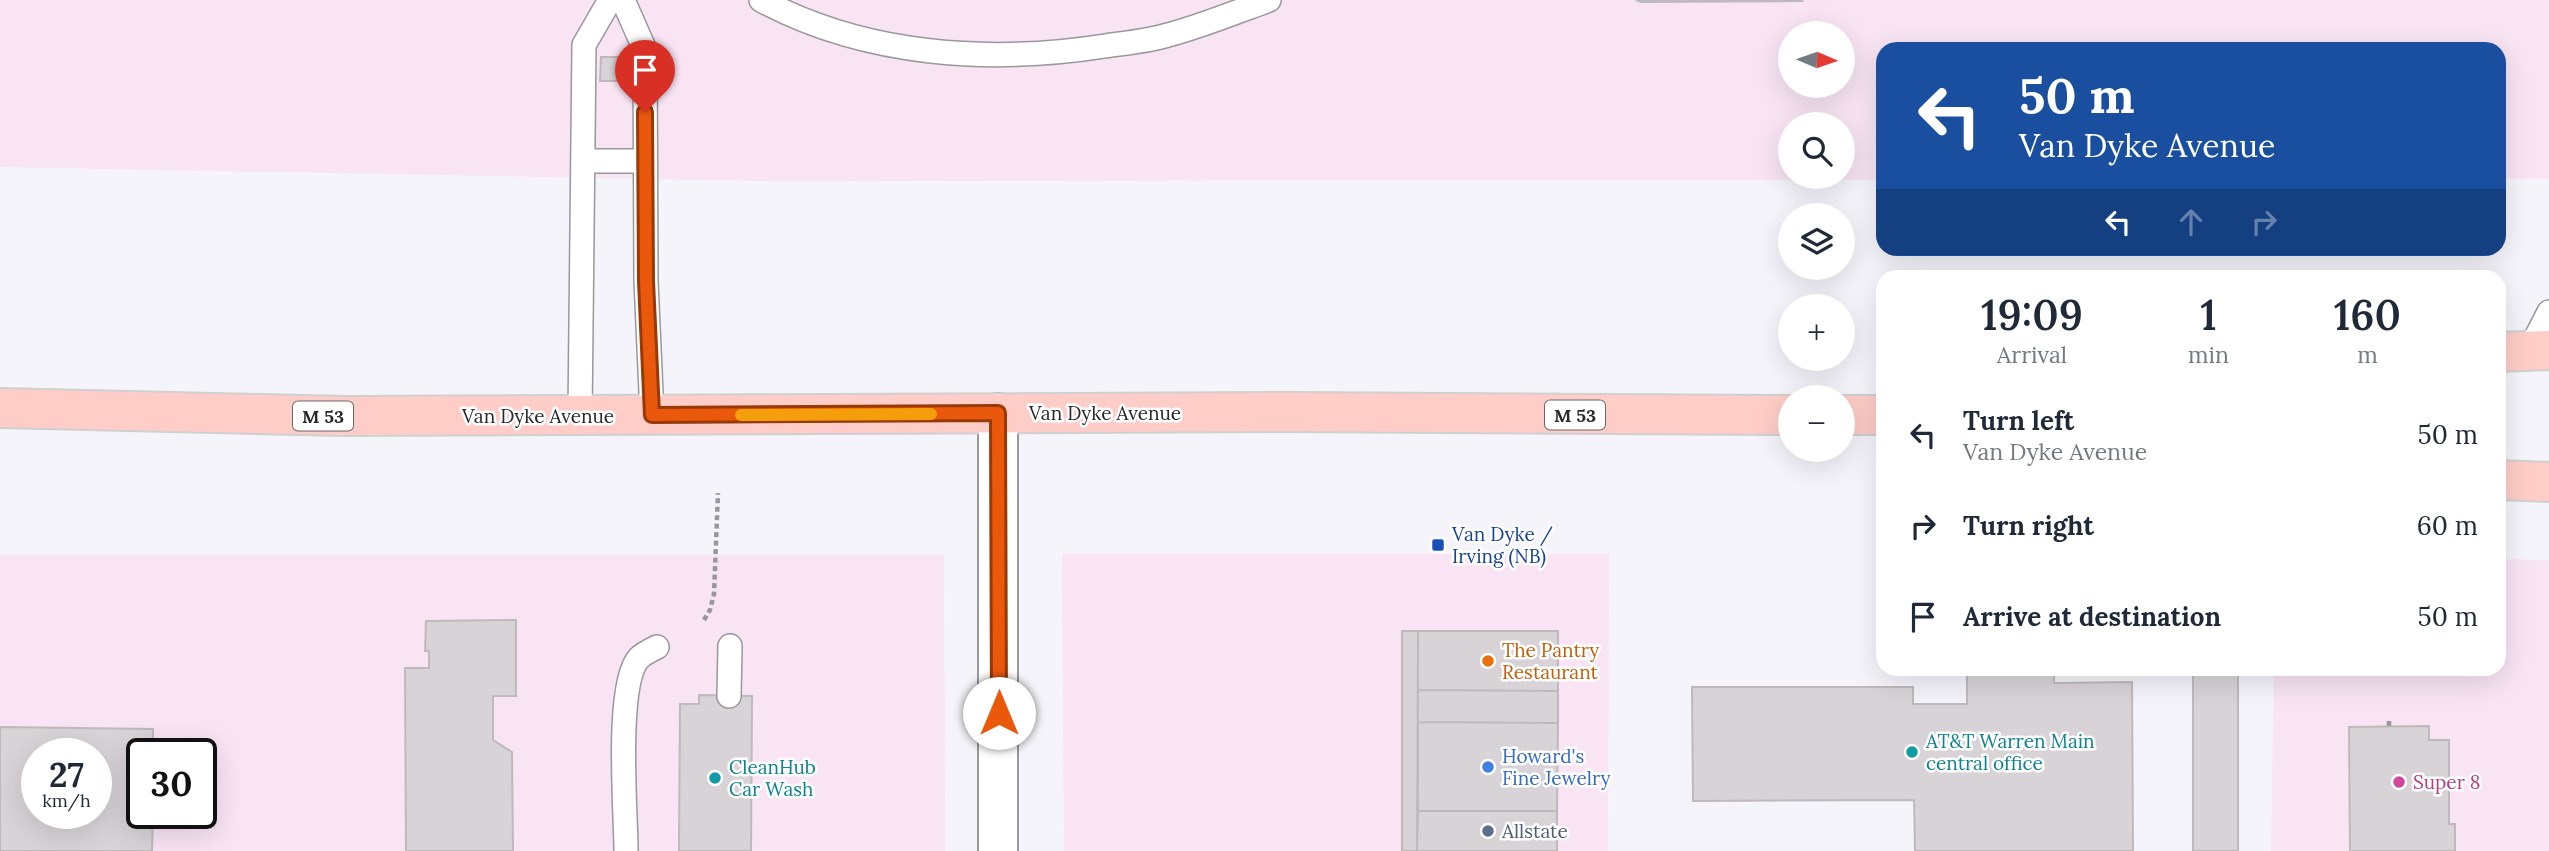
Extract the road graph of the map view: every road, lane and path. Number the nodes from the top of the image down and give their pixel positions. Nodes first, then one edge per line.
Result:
1 (610, 0) edge
2 (623, 0) edge
3 (761, 0) edge
4 (1269, 0) edge
5 (583, 161) junction
6 (645, 161) junction
7 (2549, 312) edge
8 (2526, 351) edge
9 (0, 408) edge
10 (998, 413) junction
11 (652, 415) junction
12 (1778, 415) edge
13 (1855, 415) edge
14 (1876, 415) edge
15 (580, 416) junction
16 (2506, 480) edge
17 (2549, 482) edge
18 (718, 493) dead end
19 (704, 620) dead end
20 (730, 646) dead end
21 (657, 647) dead end
22 (729, 696) dead end
23 (626, 851) edge
24 (998, 851) edge

1 - 5 lane
2 - 6 lane
3 - 4 lane
5 - 6 lane
5 - 15 lane
6 - 11 lane
7 - 8 lane
9 - 15 main road, Van Dyke Avenue / M 53
10 - 11 main road, Van Dyke Avenue / M 53
10 - 12 main road, Van Dyke Avenue / M 53
10 - 24 street
11 - 15 main road, Van Dyke Avenue / M 53
13 - 14 main road
16 - 17 main road
18 - 19 path
20 - 22 lane
21 - 23 lane

